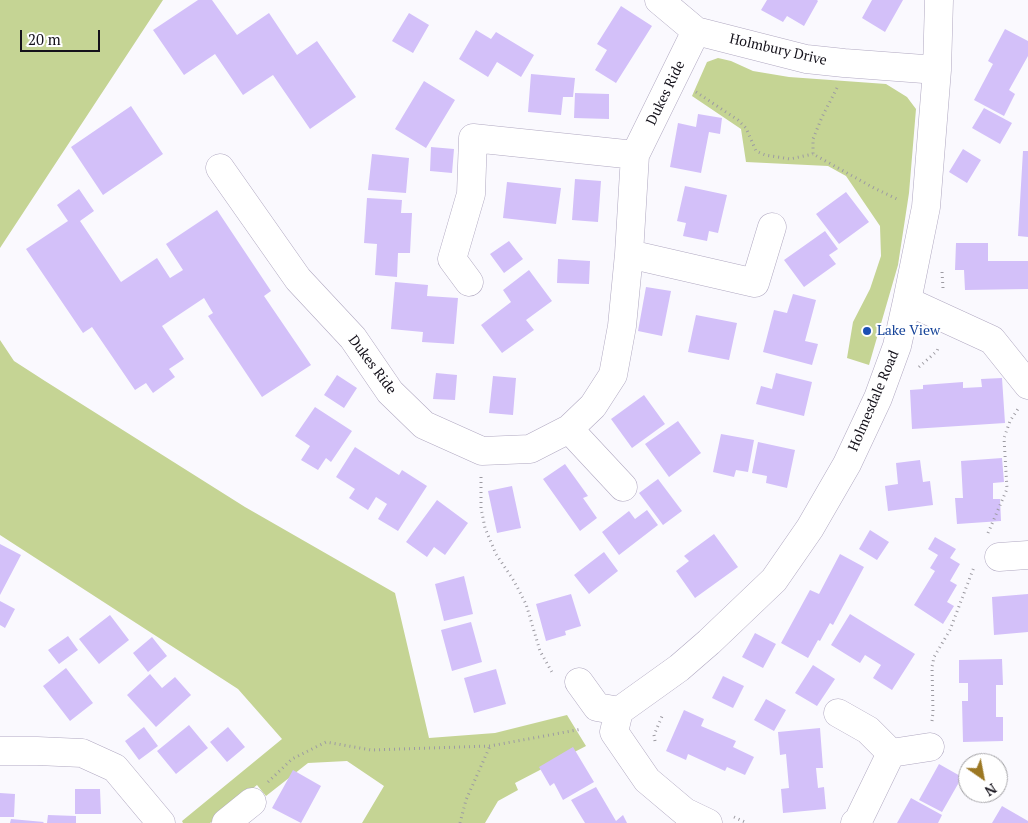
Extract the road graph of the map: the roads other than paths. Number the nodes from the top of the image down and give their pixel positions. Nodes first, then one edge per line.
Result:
1 (659, 0) edge
2 (939, 0) edge
3 (696, 31) junction
4 (937, 70) junction
5 (635, 155) junction
6 (220, 168) dead end
7 (772, 227) dead end
8 (629, 254) junction
9 (469, 282) dead end
10 (907, 301) junction
11 (1024, 396) edge
12 (569, 429) junction
13 (622, 487) dead end
14 (988, 550) road end
15 (1028, 555) edge
16 (568, 681) road end
17 (619, 711) junction
18 (838, 713) dead end
19 (930, 747) road end
20 (0, 751) edge
21 (891, 753) junction
22 (252, 802) road end
23 (690, 819) edge
24 (161, 823) edge
25 (226, 823) edge
26 (856, 823) edge

1 - 3 street, Holmbury Drive
2 - 4 street, Holmesdale Road
3 - 4 street, Holmbury Drive
3 - 5 street, Dukes Ride
4 - 10 street, Holmesdale Road
5 - 8 street, Dukes Ride
5 - 9 street
6 - 12 street, Dukes Ride
7 - 8 street
8 - 12 street, Dukes Ride
10 - 11 street
10 - 17 street, Holmesdale Road
12 - 13 street
14 - 15 street
16 - 17 street
17 - 23 street
18 - 21 street
19 - 21 street
20 - 24 street
21 - 26 street
22 - 25 street

